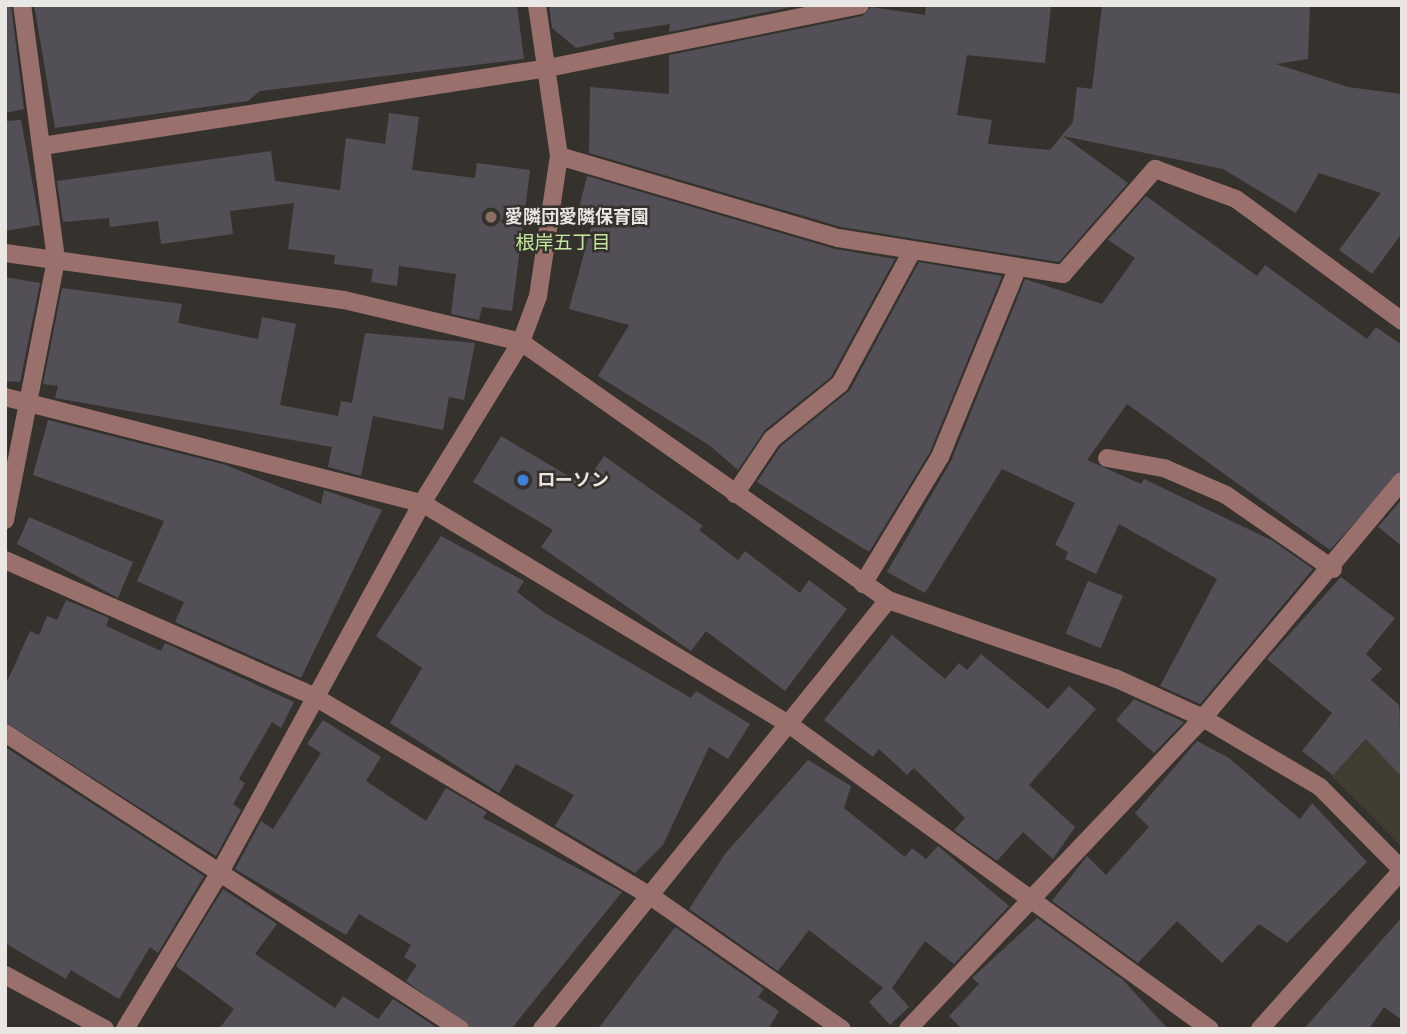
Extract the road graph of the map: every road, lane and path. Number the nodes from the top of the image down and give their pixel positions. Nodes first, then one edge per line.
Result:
1 (22, 5) edge
2 (537, 5) edge
3 (860, 5) edge
4 (548, 68) junction
5 (42, 146) junction
6 (559, 156) junction
7 (5, 253) edge
8 (909, 255) junction
9 (56, 259) junction
10 (1017, 269) junction
11 (1402, 321) edge
12 (521, 342) junction
13 (5, 397) edge
14 (28, 398) junction
15 (1107, 458) dead end
16 (1402, 481) edge
17 (736, 494) junction
18 (422, 503) junction
19 (5, 520) edge
20 (5, 560) edge
21 (1333, 569) junction
22 (863, 584) junction
23 (888, 600) junction
24 (315, 697) junction
25 (1203, 718) junction
26 (790, 725) junction
27 (5, 733) edge
28 (1402, 870) edge
29 (220, 872) junction
30 (649, 895) junction
31 (1033, 901) junction
32 (5, 975) edge
33 (105, 1029) edge
34 (125, 1029) edge
35 (460, 1029) edge
36 (542, 1029) edge
37 (842, 1029) edge
38 (908, 1029) edge
39 (1210, 1029) edge
40 (1260, 1029) edge

1 - 5 street
2 - 4 street
3 - 4 street
4 - 5 street
4 - 6 street
5 - 9 street
6 - 8 street
6 - 12 street
7 - 9 street
8 - 10 street
8 - 17 street
9 - 12 street
9 - 14 street
10 - 11 street
10 - 22 street
12 - 17 street
12 - 18 street
13 - 14 street
14 - 18 street
14 - 19 street
15 - 21 street
16 - 21 street
17 - 22 street
18 - 24 street
18 - 26 street
20 - 24 street
21 - 25 street
22 - 23 street
23 - 25 street
23 - 26 street
24 - 29 street
24 - 30 street
25 - 28 street
25 - 31 street
26 - 30 street
26 - 31 street
27 - 29 street
28 - 40 street
29 - 34 street
29 - 35 street
30 - 36 street
30 - 37 street
31 - 38 street
31 - 39 street
32 - 33 street

